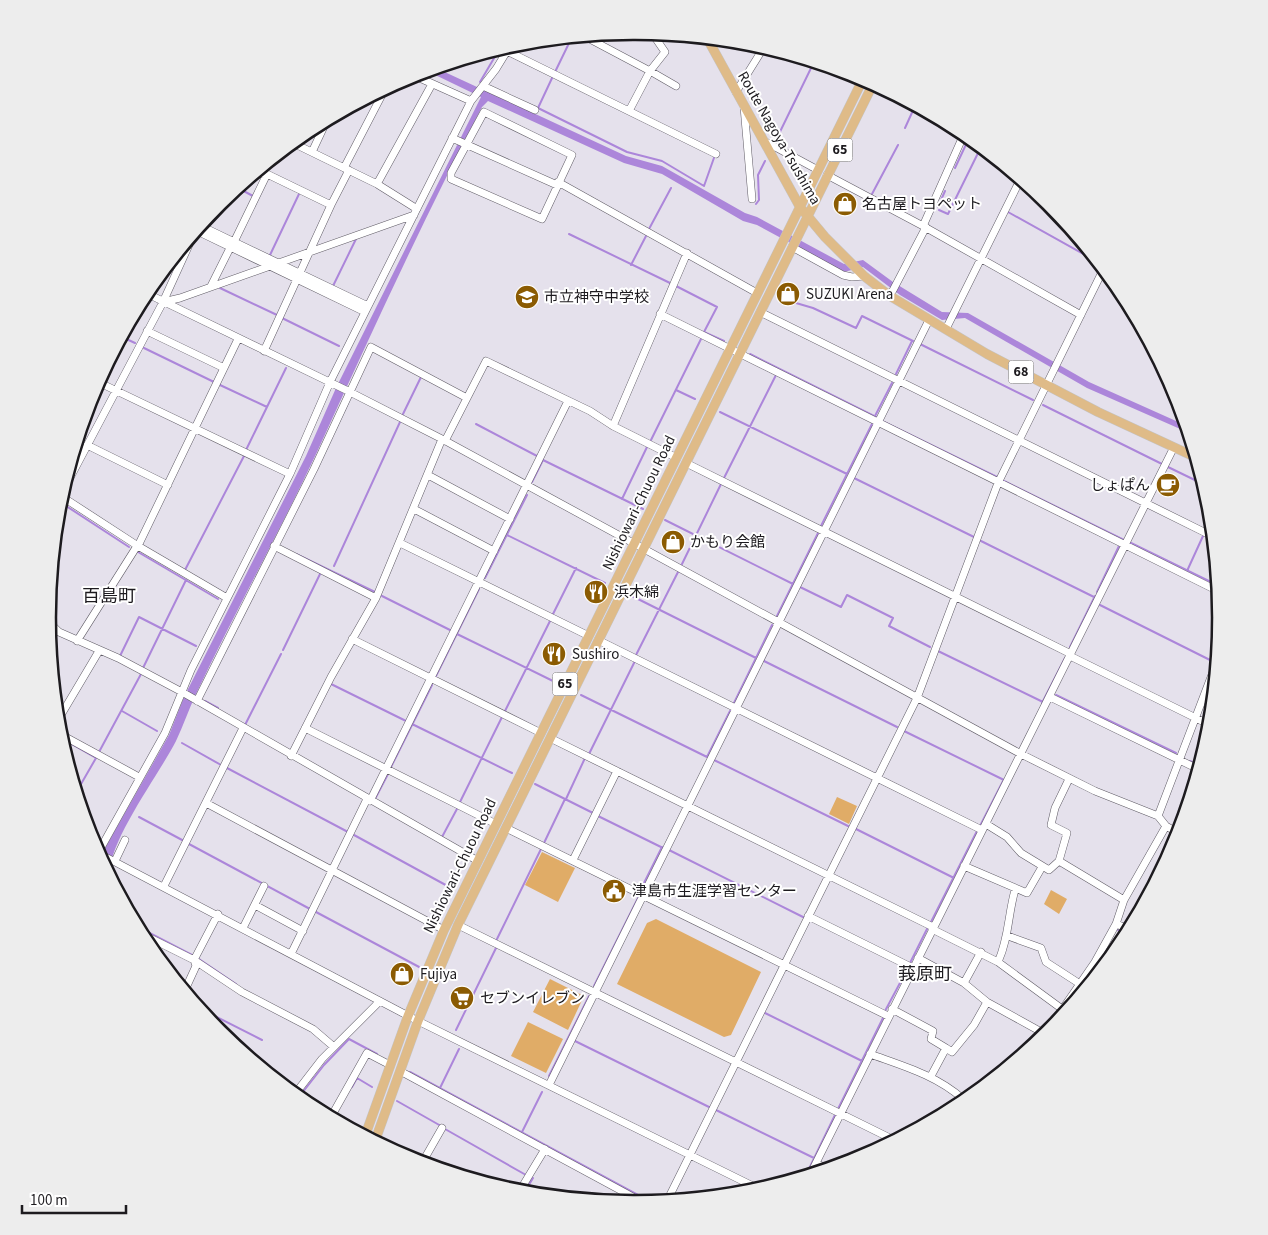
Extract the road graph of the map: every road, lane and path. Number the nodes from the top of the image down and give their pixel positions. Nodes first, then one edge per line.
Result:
1 (594, 41) edge
2 (657, 41) edge
3 (711, 45) edge
4 (517, 52) edge
5 (760, 54) edge
6 (504, 55) edge
7 (650, 71) junction
8 (424, 80) edge
9 (432, 84) junction
10 (676, 86) dead end
11 (859, 86) edge
12 (482, 87) junction
13 (870, 91) edge
14 (736, 92) junction
15 (473, 98) junction
16 (380, 100) edge
17 (744, 107) junction
18 (535, 110) dead end
19 (629, 111) junction
20 (322, 132) edge
21 (454, 138) junction
22 (763, 141) junction
23 (961, 141) edge
24 (465, 144) junction
25 (300, 146) edge
26 (312, 152) junction
27 (716, 154) dead end
28 (346, 169) junction
29 (818, 170) junction
30 (267, 174) junction
31 (263, 175) edge
32 (827, 175) junction
33 (376, 184) junction
34 (558, 184) junction
35 (1017, 185) edge
36 (752, 199) dead end
37 (331, 205) junction
38 (800, 207) junction
39 (416, 212) junction
40 (807, 216) junction
41 (925, 227) junction
42 (207, 229) edge
43 (202, 234) edge
44 (794, 243) junction
45 (232, 244) junction
46 (311, 252) junction
47 (687, 254) junction
48 (184, 257) edge
49 (980, 259) junction
50 (278, 263) junction
51 (270, 266) junction
52 (861, 273) junction
53 (299, 277) junction
54 (1100, 277) edge
55 (211, 286) junction
56 (893, 290) junction
57 (757, 293) junction
58 (154, 297) edge
59 (163, 302) junction
60 (367, 309) junction
61 (760, 312) junction
62 (660, 314) junction
63 (1081, 315) junction
64 (929, 320) junction
65 (946, 329) junction
66 (147, 331) junction
67 (238, 339) junction
68 (730, 350) junction
69 (264, 351) junction
70 (738, 355) junction
71 (224, 368) junction
72 (898, 380) junction
73 (332, 383) junction
74 (105, 385) edge
75 (1046, 385) junction
76 (116, 390) junction
77 (347, 391) junction
78 (467, 398) junction
79 (568, 400) junction
80 (877, 423) junction
81 (613, 426) junction
82 (195, 428) junction
83 (443, 440) junction
84 (1019, 440) junction
85 (87, 445) junction
86 (1174, 447) junction
87 (1187, 453) edge
88 (677, 458) junction
89 (686, 462) junction
90 (77, 465) edge
91 (290, 474) junction
92 (428, 475) junction
93 (998, 483) junction
94 (168, 485) junction
95 (527, 485) junction
96 (69, 500) edge
97 (1146, 503) junction
98 (414, 509) junction
99 (510, 519) junction
100 (824, 531) junction
101 (1205, 533) edge
102 (400, 542) junction
103 (634, 543) junction
104 (1125, 545) junction
105 (137, 546) junction
106 (274, 546) junction
107 (643, 549) junction
108 (494, 551) junction
109 (479, 581) junction
110 (1210, 587) edge
111 (955, 596) junction
112 (227, 598) junction
113 (376, 598) junction
114 (778, 622) junction
115 (57, 630) edge
116 (588, 636) junction
117 (352, 639) junction
118 (598, 640) junction
119 (76, 641) junction
120 (99, 651) junction
121 (1071, 655) junction
122 (430, 678) junction
123 (1207, 687) edge
124 (183, 693) junction
125 (1050, 697) junction
126 (916, 698) junction
127 (196, 700) junction
128 (736, 708) junction
129 (64, 710) edge
130 (1196, 718) junction
131 (1202, 721) edge
132 (243, 728) junction
133 (305, 728) junction
134 (541, 733) junction
135 (550, 738) junction
136 (70, 739) edge
137 (1021, 754) junction
138 (291, 756) junction
139 (1179, 759) junction
140 (1192, 766) edge
141 (387, 769) junction
142 (617, 771) junction
143 (139, 777) junction
144 (876, 778) junction
145 (1069, 779) junction
146 (369, 800) junction
147 (206, 803) junction
148 (688, 806) junction
149 (1158, 816) junction
150 (496, 824) junction
151 (1166, 826) junction
152 (984, 827) junction
153 (506, 828) junction
154 (1171, 829) edge
155 (125, 840) dead end
156 (103, 844) edge
157 (109, 858) edge
158 (573, 860) junction
159 (115, 861) junction
160 (478, 861) junction
161 (1060, 861) junction
162 (964, 866) junction
163 (1042, 867) junction
164 (332, 871) junction
165 (828, 875) junction
166 (164, 886) junction
167 (264, 886) dead end
168 (1015, 890) junction
169 (643, 895) junction
170 (1124, 900) junction
171 (255, 905) junction
172 (218, 914) junction
173 (808, 916) junction
174 (1116, 924) junction
175 (458, 925) junction
176 (1121, 926) edge
177 (244, 928) junction
178 (933, 928) junction
179 (444, 930) junction
180 (303, 931) junction
181 (1008, 936) junction
182 (156, 941) edge
183 (981, 952) junction
184 (292, 954) junction
185 (918, 958) junction
186 (194, 960) junction
187 (998, 962) junction
188 (1094, 962) joint
189 (784, 965) junction
190 (913, 968) junction
191 (1086, 976) edge
192 (188, 983) edge
193 (964, 983) junction
194 (1077, 987) edge
195 (596, 992) junction
196 (380, 1001) junction
197 (987, 1002) junction
198 (1059, 1007) edge
199 (892, 1009) junction
200 (408, 1016) junction
201 (888, 1016) junction
202 (418, 1021) junction
203 (1037, 1031) edge
204 (334, 1047) junction
205 (946, 1048) junction
206 (870, 1054) junction
207 (736, 1062) junction
208 (390, 1065) junction
209 (400, 1071) junction
210 (931, 1076) junction
211 (549, 1086) junction
212 (300, 1088) edge
213 (959, 1095) edge
214 (334, 1111) edge
215 (841, 1114) junction
216 (442, 1128) dead end
217 (368, 1130) edge
218 (377, 1134) edge
219 (886, 1136) edge
220 (545, 1149) junction
221 (690, 1155) junction
222 (426, 1156) edge
223 (816, 1163) edge
224 (748, 1184) edge
225 (524, 1185) edge
226 (670, 1194) edge
227 (629, 1195) edge

1 - 7 street
2 - 7 street
3 - 14 main road, Route Nagoya-Tsushima / 68
4 - 19 street
5 - 14 street
6 - 12 street
7 - 10 street
7 - 19 street
8 - 9 street
9 - 15 street
9 - 33 street
11 - 29 main road, Nishiowari-Chuou Road / 65
12 - 15 street
12 - 18 street
13 - 32 main road, Nishiowari-Chuou Road / 65
14 - 17 main road, Route Nagoya-Tsushima / 68
15 - 21 street
16 - 28 street
17 - 22 main road, Route Nagoya-Tsushima / 68
17 - 36 street
19 - 27 street
20 - 26 street
21 - 24 street
21 - 39 street
22 - 29 street
22 - 38 main road, Route Nagoya-Tsushima / 68
23 - 41 street
24 - 34 street
24 - 34 street
24 - 34 street
25 - 26 street
26 - 28 street
28 - 33 street
28 - 37 street
29 - 38 main road, Nishiowari-Chuou Road / 65
30 - 31 street
30 - 37 street
30 - 45 street
32 - 40 main road, Nishiowari-Chuou Road / 65
32 - 41 street
33 - 39 street
34 - 47 street
35 - 49 street
37 - 46 street
38 - 40 main road, Route Nagoya-Tsushima / 68
38 - 57 main road, Nishiowari-Chuou Road / 65
39 - 46 street
39 - 60 street
40 - 44 main road, Nishiowari-Chuou Road / 65
40 - 52 main road, Route Nagoya-Tsushima / 68
41 - 49 street
41 - 56 street
42 - 45 street
43 - 45 street
44 - 52 street
44 - 61 main road, Nishiowari-Chuou Road / 65
45 - 50 street
45 - 51 street
45 - 55 street
46 - 50 street
46 - 53 street
47 - 57 street
47 - 62 street
48 - 59 street
49 - 63 street
49 - 65 street
50 - 51 street
50 - 53 street
51 - 53 street
51 - 55 street
52 - 56 main road, Route Nagoya-Tsushima / 68
53 - 60 street
53 - 69 street
54 - 63 street
55 - 59 street
56 - 64 main road, Route Nagoya-Tsushima / 68
57 - 68 main road, Nishiowari-Chuou Road / 65
58 - 59 street
59 - 66 street
59 - 67 street
60 - 73 street
61 - 70 main road, Nishiowari-Chuou Road / 65
61 - 72 street
62 - 68 street
62 - 81 street
63 - 75 street
64 - 65 main road, Route Nagoya-Tsushima / 68
64 - 72 street
65 - 75 main road, Route Nagoya-Tsushima / 68
66 - 71 street
66 - 76 street
67 - 69 street
67 - 71 street
68 - 70 street
68 - 88 main road, Nishiowari-Chuou Road / 65
69 - 73 street
70 - 80 street
70 - 89 main road, Nishiowari-Chuou Road / 65
71 - 82 street
72 - 80 street
72 - 84 street
73 - 77 street
73 - 91 street
74 - 76 street
75 - 84 street
75 - 86 main road, Route Nagoya-Tsushima / 68
76 - 82 street
76 - 85 street
77 - 78 street
77 - 83 street
77 - 106 street
78 - 79 street
78 - 83 street
79 - 81 street
79 - 95 street
80 - 93 street
80 - 100 street
81 - 88 street
82 - 91 street
82 - 94 street
83 - 92 street
83 - 95 street
84 - 93 street
84 - 97 street
85 - 90 street
85 - 94 street
86 - 87 main road, Route Nagoya-Tsushima / 68
86 - 97 street
88 - 103 main road, Nishiowari-Chuou Road / 65
89 - 100 street
89 - 107 main road, Nishiowari-Chuou Road / 65
91 - 112 street
92 - 98 street
92 - 99 street
93 - 104 street
93 - 111 street
94 - 105 street
95 - 99 street
95 - 103 street
96 - 105 street
97 - 101 street
97 - 104 street
98 - 102 street
98 - 108 street
99 - 108 street
100 - 111 street
100 - 114 street
102 - 109 street
102 - 113 street
103 - 107 street
103 - 116 main road, Nishiowari-Chuou Road / 65
104 - 110 street
104 - 121 street
105 - 112 street
105 - 119 street
106 - 113 street
106 - 127 street
107 - 114 street
107 - 118 main road, Nishiowari-Chuou Road / 65
108 - 109 street
109 - 116 street
109 - 122 street
111 - 121 street
111 - 126 street
112 - 124 street
113 - 117 street
114 - 126 street
114 - 128 street
115 - 119 street
116 - 134 main road, Nishiowari-Chuou Road / 65
117 - 122 street
117 - 133 street
118 - 128 street
118 - 135 main road, Nishiowari-Chuou Road / 65
119 - 120 street
120 - 124 street
120 - 129 street
121 - 125 street
121 - 130 street
122 - 134 street
122 - 141 street
123 - 130 street
124 - 127 street
124 - 143 street
125 - 137 street
125 - 139 street
126 - 137 street
126 - 144 street
127 - 132 street
128 - 144 street
128 - 148 street
130 - 131 street
130 - 139 street
132 - 138 street
132 - 147 street
133 - 138 street
133 - 141 street
134 - 150 main road, Nishiowari-Chuou Road / 65
135 - 142 street
135 - 153 main road, Nishiowari-Chuou Road / 65
136 - 143 street
137 - 145 street
137 - 152 street
138 - 146 street
139 - 140 street
139 - 149 street
141 - 146 street
141 - 150 street
142 - 148 street
142 - 158 street
143 - 156 street
144 - 152 street
144 - 165 street
145 - 149 street
145 - 161 street
146 - 160 street
146 - 164 street
147 - 164 street
147 - 166 street
148 - 165 street
148 - 169 street
149 - 151 street
150 - 160 main road, Nishiowari-Chuou Road / 65
151 - 154 street
151 - 170 street
152 - 162 street
152 - 163 street
153 - 158 street
153 - 175 main road, Nishiowari-Chuou Road / 65
155 - 159 street
157 - 159 street
158 - 169 street
159 - 166 street
160 - 179 main road, Nishiowari-Chuou Road / 65
161 - 163 street
161 - 170 street
162 - 168 street
162 - 178 street
163 - 168 street
164 - 179 street
164 - 180 street
165 - 173 street
165 - 178 street
166 - 172 street
167 - 171 street
168 - 181 street
169 - 189 street
169 - 195 street
170 - 174 street
171 - 177 street
171 - 180 street
172 - 177 street
172 - 186 street
173 - 189 street
173 - 190 street
174 - 176 street
174 - 188 street
175 - 195 street
175 - 202 main road, Nishiowari-Chuou Road / 65
177 - 184 street
178 - 183 street
178 - 185 street
179 - 200 main road, Nishiowari-Chuou Road / 65
180 - 184 street
181 - 187 street
181 - 194 street
182 - 186 street
183 - 187 street
183 - 193 street
184 - 196 street
185 - 190 street
185 - 193 street
186 - 192 street
186 - 204 street
187 - 198 street
188 - 191 street
189 - 201 street
189 - 207 street
190 - 199 street
193 - 197 street
195 - 207 street
195 - 211 street
196 - 200 street
196 - 204 street
197 - 203 street
197 - 205 street
199 - 201 street
199 - 205 street
200 - 202 street
200 - 208 main road, Nishiowari-Chuou Road / 65
201 - 206 street
202 - 209 main road, Nishiowari-Chuou Road / 65
202 - 211 street
204 - 212 street
205 - 210 street
206 - 210 street
206 - 215 street
207 - 215 street
207 - 221 street
208 - 214 street
208 - 217 main road, Nishiowari-Chuou Road / 65
209 - 218 main road, Nishiowari-Chuou Road / 65
209 - 220 street
210 - 213 street
211 - 221 street
215 - 219 street
215 - 223 street
216 - 222 street
220 - 225 street
220 - 227 street
221 - 224 street
221 - 226 street

